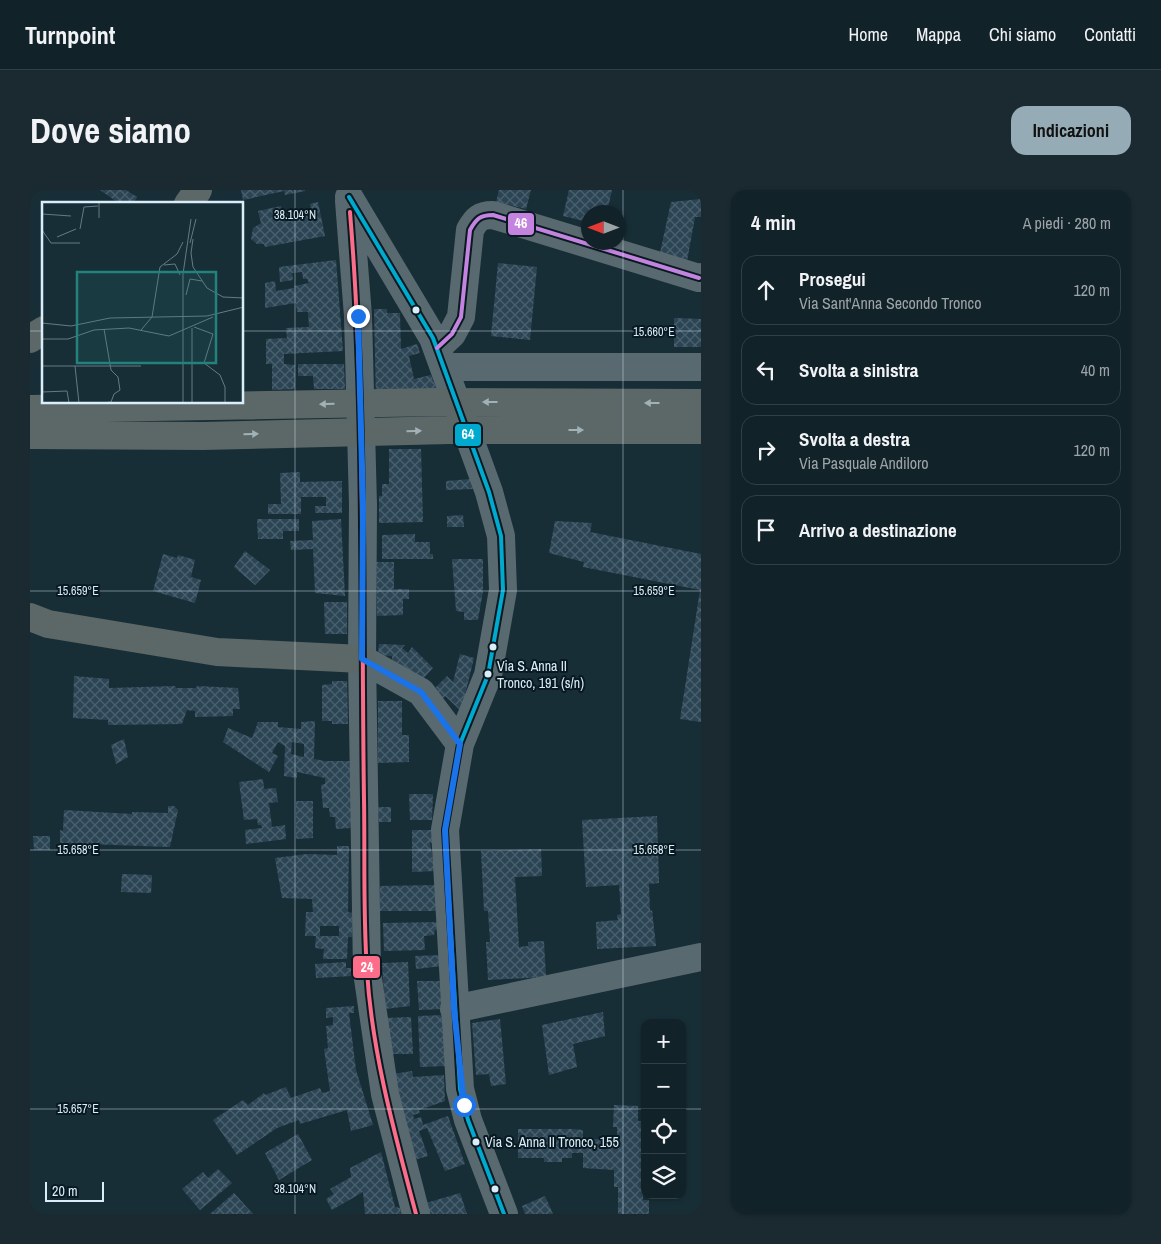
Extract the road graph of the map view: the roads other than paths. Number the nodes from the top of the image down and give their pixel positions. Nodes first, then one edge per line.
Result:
1 (198, 190) edge
2 (348, 194) edge
3 (189, 202) edge
4 (700, 277) edge
5 (42, 331) edge
6 (30, 339) edge
7 (440, 358) junction
8 (701, 367) edge
9 (701, 403) edge
10 (184, 404) edge
11 (203, 407) junction
12 (30, 409) edge
13 (701, 430) edge
14 (30, 435) edge
15 (189, 436) junction
16 (30, 455) edge
17 (30, 617) edge
18 (362, 659) junction
19 (460, 744) junction
20 (701, 957) edge
21 (454, 1009) junction
22 (416, 1214) edge
23 (504, 1214) edge

1 - 3 highway
2 - 7 street
2 - 18 street
4 - 7 street
5 - 6 highway
7 - 8 street
7 - 19 street
9 -> 11 highway
10 - 11 highway
11 - 12 highway
15 -> 13 highway
14 - 15 highway
15 - 16 highway
17 - 18 highway
18 - 19 street
18 - 22 street
19 - 21 street
20 - 21 street
21 - 23 street

